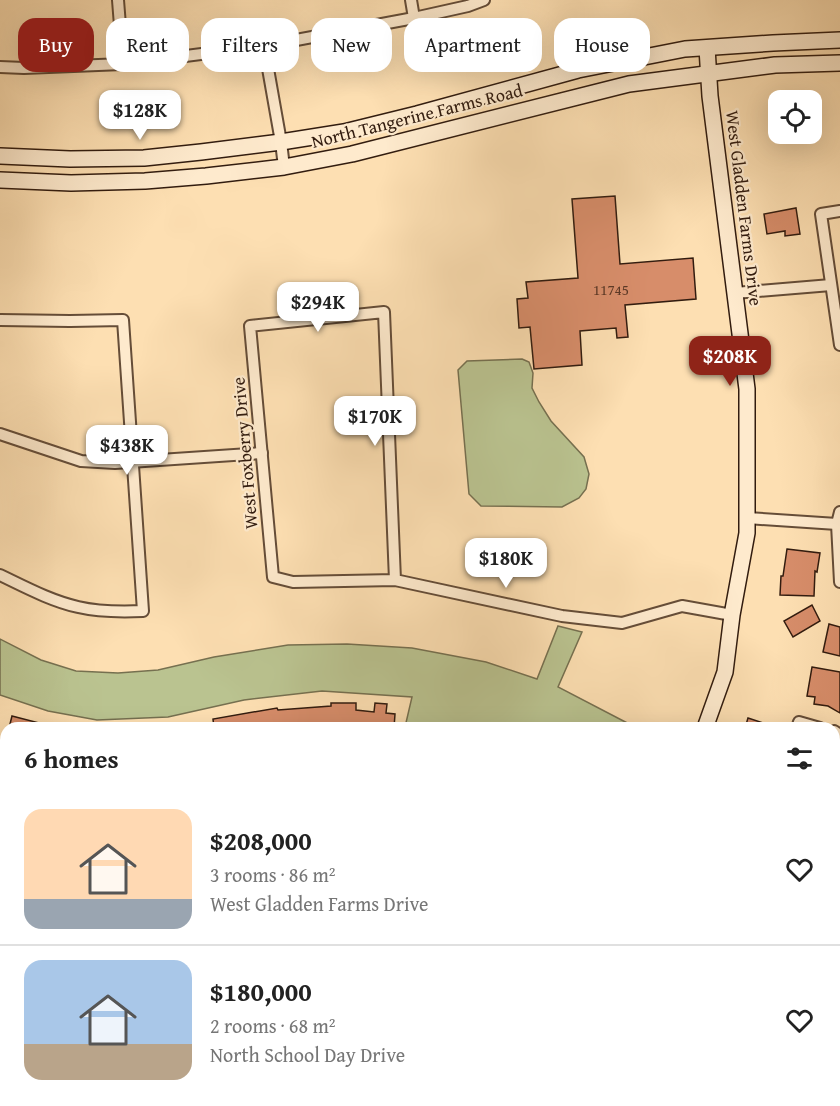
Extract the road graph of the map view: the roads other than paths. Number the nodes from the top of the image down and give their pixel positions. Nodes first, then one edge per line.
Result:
1 (118, 0) edge
2 (411, 0) edge
3 (484, 0) edge
4 (119, 18) edge
5 (414, 18) joint
6 (404, 20) edge
7 (299, 39) edge
8 (840, 40) edge
9 (707, 48) junction
10 (840, 63) edge
11 (106, 65) edge
12 (0, 67) edge
13 (269, 72) edge
14 (709, 73) junction
15 (281, 142) junction
16 (0, 156) edge
17 (284, 167) junction
18 (0, 180) edge
19 (840, 211) edge
20 (831, 285) junction
21 (735, 293) junction
22 (0, 320) edge
23 (840, 345) edge
24 (0, 434) edge
25 (261, 453) junction
26 (134, 462) junction
27 (840, 512) edge
28 (747, 518) junction
29 (837, 524) junction
30 (0, 576) edge
31 (395, 580) junction
32 (840, 582) edge
33 (732, 615) junction
34 (707, 722) edge

1 - 4 street
2 - 5 street
3 - 5 street
6 - 7 street
8 - 9 main road, North Tangerine Farms Road
9 - 14 main road, West Gladden Farms Drive
9 - 15 main road, North Tangerine Farms Road
10 - 14 main road, North Tangerine Farms Road
11 - 12 street
13 - 15 street
14 - 17 main road, North Tangerine Farms Road
14 - 21 main road, West Gladden Farms Drive
15 - 16 main road, North Tangerine Farms Road
15 - 17 street
17 - 18 main road, North Tangerine Farms Road
19 - 20 street
20 - 21 street
20 - 23 street
21 - 28 main road, West Gladden Farms Drive
22 - 26 street
24 - 26 street
25 - 26 street
25 - 31 street, West Foxberry Drive
25 - 31 street, West Foxberry Drive
26 - 30 street
27 - 29 street
28 - 29 street
28 - 33 main road, West Gladden Farms Drive
29 - 32 street
31 - 33 street
33 - 34 main road, West Gladden Farms Drive

